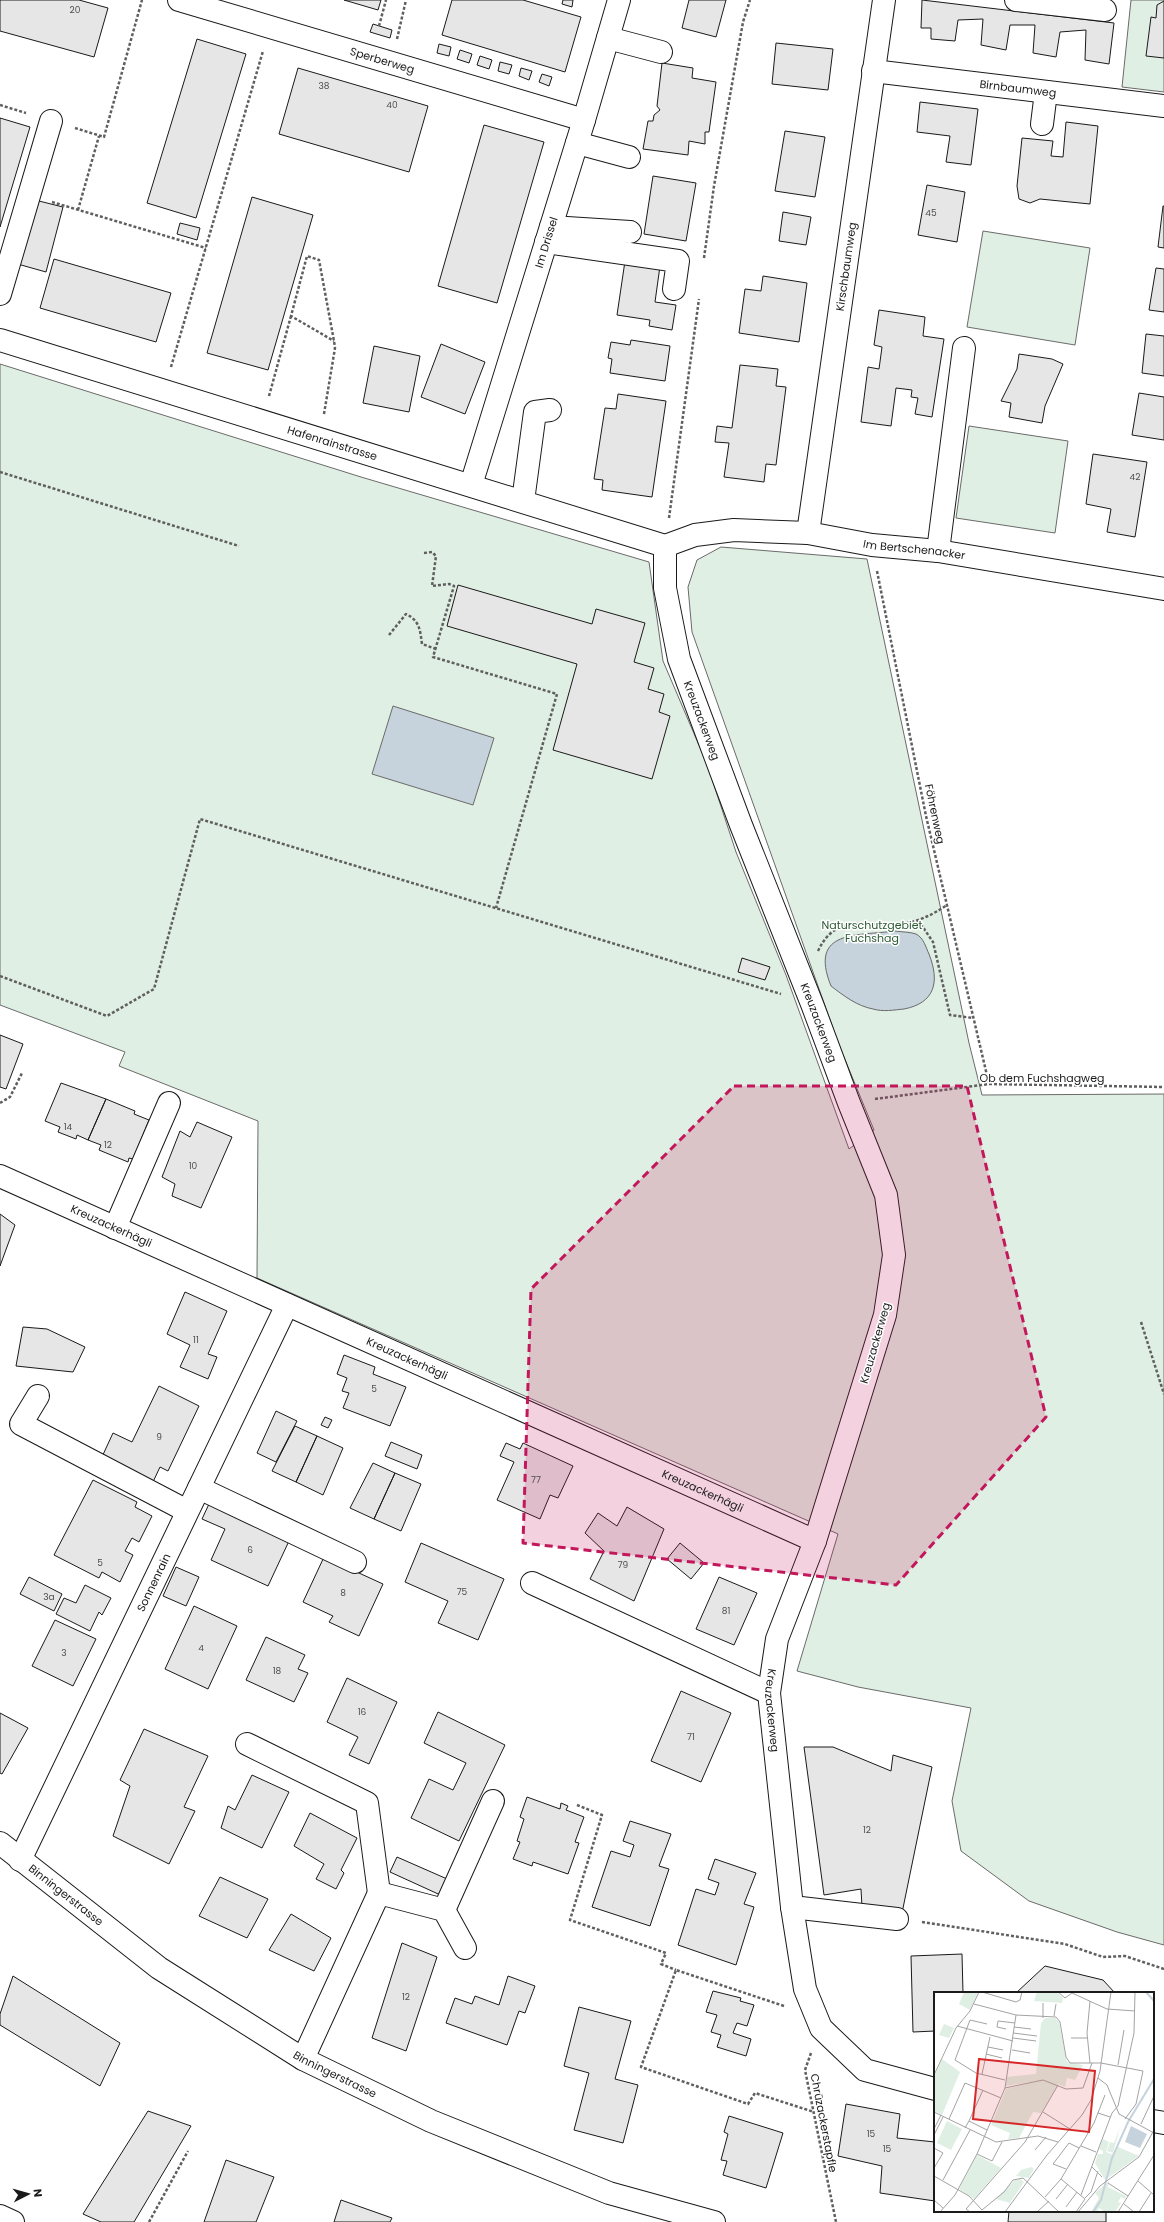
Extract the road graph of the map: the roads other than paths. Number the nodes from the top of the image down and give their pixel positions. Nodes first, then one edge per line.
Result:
1 (179, 0) edge
2 (619, 0) edge
3 (884, 0) edge
4 (1016, 0) edge
5 (1105, 10) dead end
6 (608, 38) junction
7 (661, 52) dead end
8 (873, 70) junction
9 (1046, 92) junction
10 (1164, 106) edge
11 (584, 120) junction
12 (51, 121) road end
13 (1042, 124) dead end
14 (577, 143) junction
15 (629, 157) dead end
16 (630, 232) dead end
17 (549, 235) junction
18 (674, 289) dead end
19 (0, 294) edge
20 (0, 340) edge
21 (964, 348) dead end
22 (550, 410) dead end
23 (471, 484) junction
24 (523, 501) junction
25 (808, 533) junction
26 (665, 546) junction
27 (938, 551) junction
28 (1164, 589) edge
29 (169, 1103) dead end
30 (0, 1176) edge
31 (115, 1228) junction
32 (287, 1305) junction
33 (38, 1396) dead end
34 (198, 1488) junction
35 (187, 1511) junction
36 (815, 1541) junction
37 (355, 1562) dead end
38 (532, 1583) dead end
39 (769, 1692) junction
40 (248, 1744) dead end
41 (493, 1801) dead end
42 (0, 1843) edge
43 (20, 1860) junction
44 (379, 1893) junction
45 (792, 1907) junction
46 (444, 1910) junction
47 (897, 1919) dead end
48 (465, 1948) dead end
49 (303, 2059) junction
50 (934, 2089) edge
51 (1154, 2121) edge
52 (1164, 2123) edge
53 (0, 2216) edge
54 (13, 2222) edge
55 (714, 2222) edge

1 - 11 street, Sperberweg
2 - 6 street, Im Drissel
3 - 8 street, Kirschbaumweg
4 - 5 street
6 - 7 street
6 - 11 street, Im Drissel
8 - 9 street, Birnbaumweg
8 - 25 street, Kirschbaumweg
9 - 10 street, Birnbaumweg
9 - 13 street
11 - 14 street, Im Drissel
12 - 19 street
14 - 15 street
14 - 17 street, Im Drissel
16 - 17 street
17 - 18 street
17 - 23 street, Im Drissel
20 - 23 street, Hafenrainstrasse
21 - 27 street
22 - 24 street
23 - 24 street, Hafenrainstrasse
24 - 26 street, Hafenrainstrasse
25 - 26 street, Im Bertschenacker
25 - 27 street, Im Bertschenacker
26 - 36 street, Kreuzackerweg
27 - 28 street, Im Bertschenacker
29 - 31 street
30 - 31 street, Kreuzackerhägli
31 - 32 street, Kreuzackerhägli
32 - 34 street, Sonnenrain
32 - 36 street, Kreuzackerhägli
33 - 35 street
34 - 35 street, Sonnenrain
34 - 37 street
35 - 43 street, Sonnenrain
36 - 39 street, Kreuzackerweg
38 - 39 street
39 - 45 street, Kreuzackerweg
40 - 44 street
41 - 46 street
42 - 43 street, Binningerstrasse
43 - 49 street, Binningerstrasse
44 - 46 street
44 - 49 street
45 - 47 street
45 - 50 street, Kreuzackerweg
46 - 48 street
49 - 55 street, Binningerstrasse
51 - 52 street
53 - 54 street

